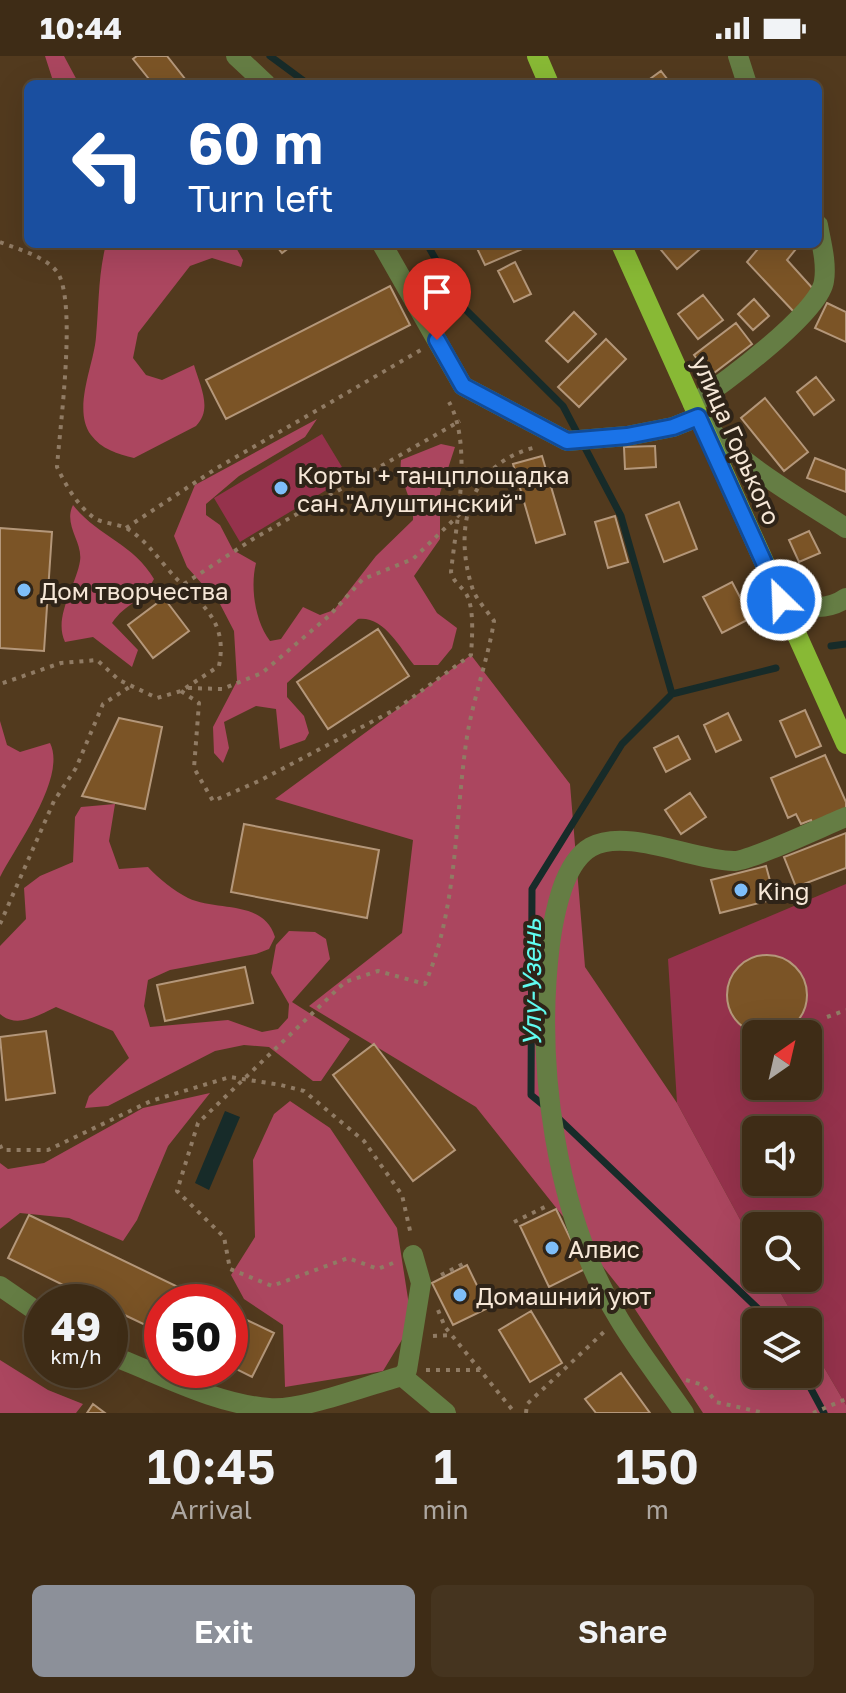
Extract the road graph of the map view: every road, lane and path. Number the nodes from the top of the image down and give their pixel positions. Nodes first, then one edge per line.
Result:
1 (236, 56) edge
2 (537, 56) edge
3 (738, 56) edge
4 (262, 80) edge
5 (547, 80) edge
6 (746, 80) edge
7 (0, 242) edge
8 (384, 248) edge
9 (623, 248) edge
10 (820, 248) edge
11 (429, 345) junction
12 (427, 362) dead end
13 (446, 398) dead end
14 (695, 410) junction
15 (460, 421) junction
16 (567, 441) junction
17 (468, 506) junction
18 (456, 519) junction
19 (126, 528) junction
20 (846, 528) edge
21 (184, 584) junction
22 (846, 598) edge
23 (781, 600) junction
24 (0, 684) edge
25 (131, 686) junction
26 (183, 690) junction
27 (846, 744) edge
28 (846, 817) edge
29 (0, 924) edge
30 (846, 1010) edge
31 (827, 1017) dead end
32 (247, 1078) junction
33 (0, 1145) edge
34 (569, 1195) junction
35 (514, 1222) dead end
36 (413, 1255) junction
37 (467, 1262) dead end
38 (428, 1281) dead end
39 (0, 1286) edge
40 (24, 1303) edge
41 (619, 1319) junction
42 (445, 1327) dead end
43 (128, 1362) edge
44 (654, 1369) junction
45 (480, 1370) junction
46 (404, 1373) junction
47 (846, 1399) edge
48 (266, 1411) edge
49 (446, 1413) edge
50 (515, 1413) edge
51 (526, 1413) edge
52 (684, 1413) edge
53 (764, 1413) edge
54 (813, 1413) edge

1 - 4 street
2 - 5 main road
3 - 6 street
7 - 19 path
8 - 11 street
9 - 14 main road, улица Горького
10 - 14 street
11 - 12 path
11 - 16 street
11 - 19 path
13 - 15 path
14 - 16 street
14 - 20 street
14 - 23 main road, улица Горького
15 - 18 path
15 - 21 path
16 - 17 path
17 - 18 path
17 - 32 path
18 - 26 path
18 - 26 path
19 - 21 path
21 - 26 path
22 - 23 street
23 - 27 main road, улица Горького
24 - 25 path
25 - 26 path
25 - 29 path
28 - 34 street
30 - 31 path
32 - 33 path
32 - 36 path
32 - 36 path
34 - 35 path
34 - 41 street
36 - 46 street
37 - 38 path
39 - 40 street
41 - 44 street
41 - 51 path
42 - 45 path
43 - 48 street
44 - 52 street
44 - 53 path
45 - 46 path
45 - 50 path
46 - 48 street
46 - 49 street
47 - 54 path

